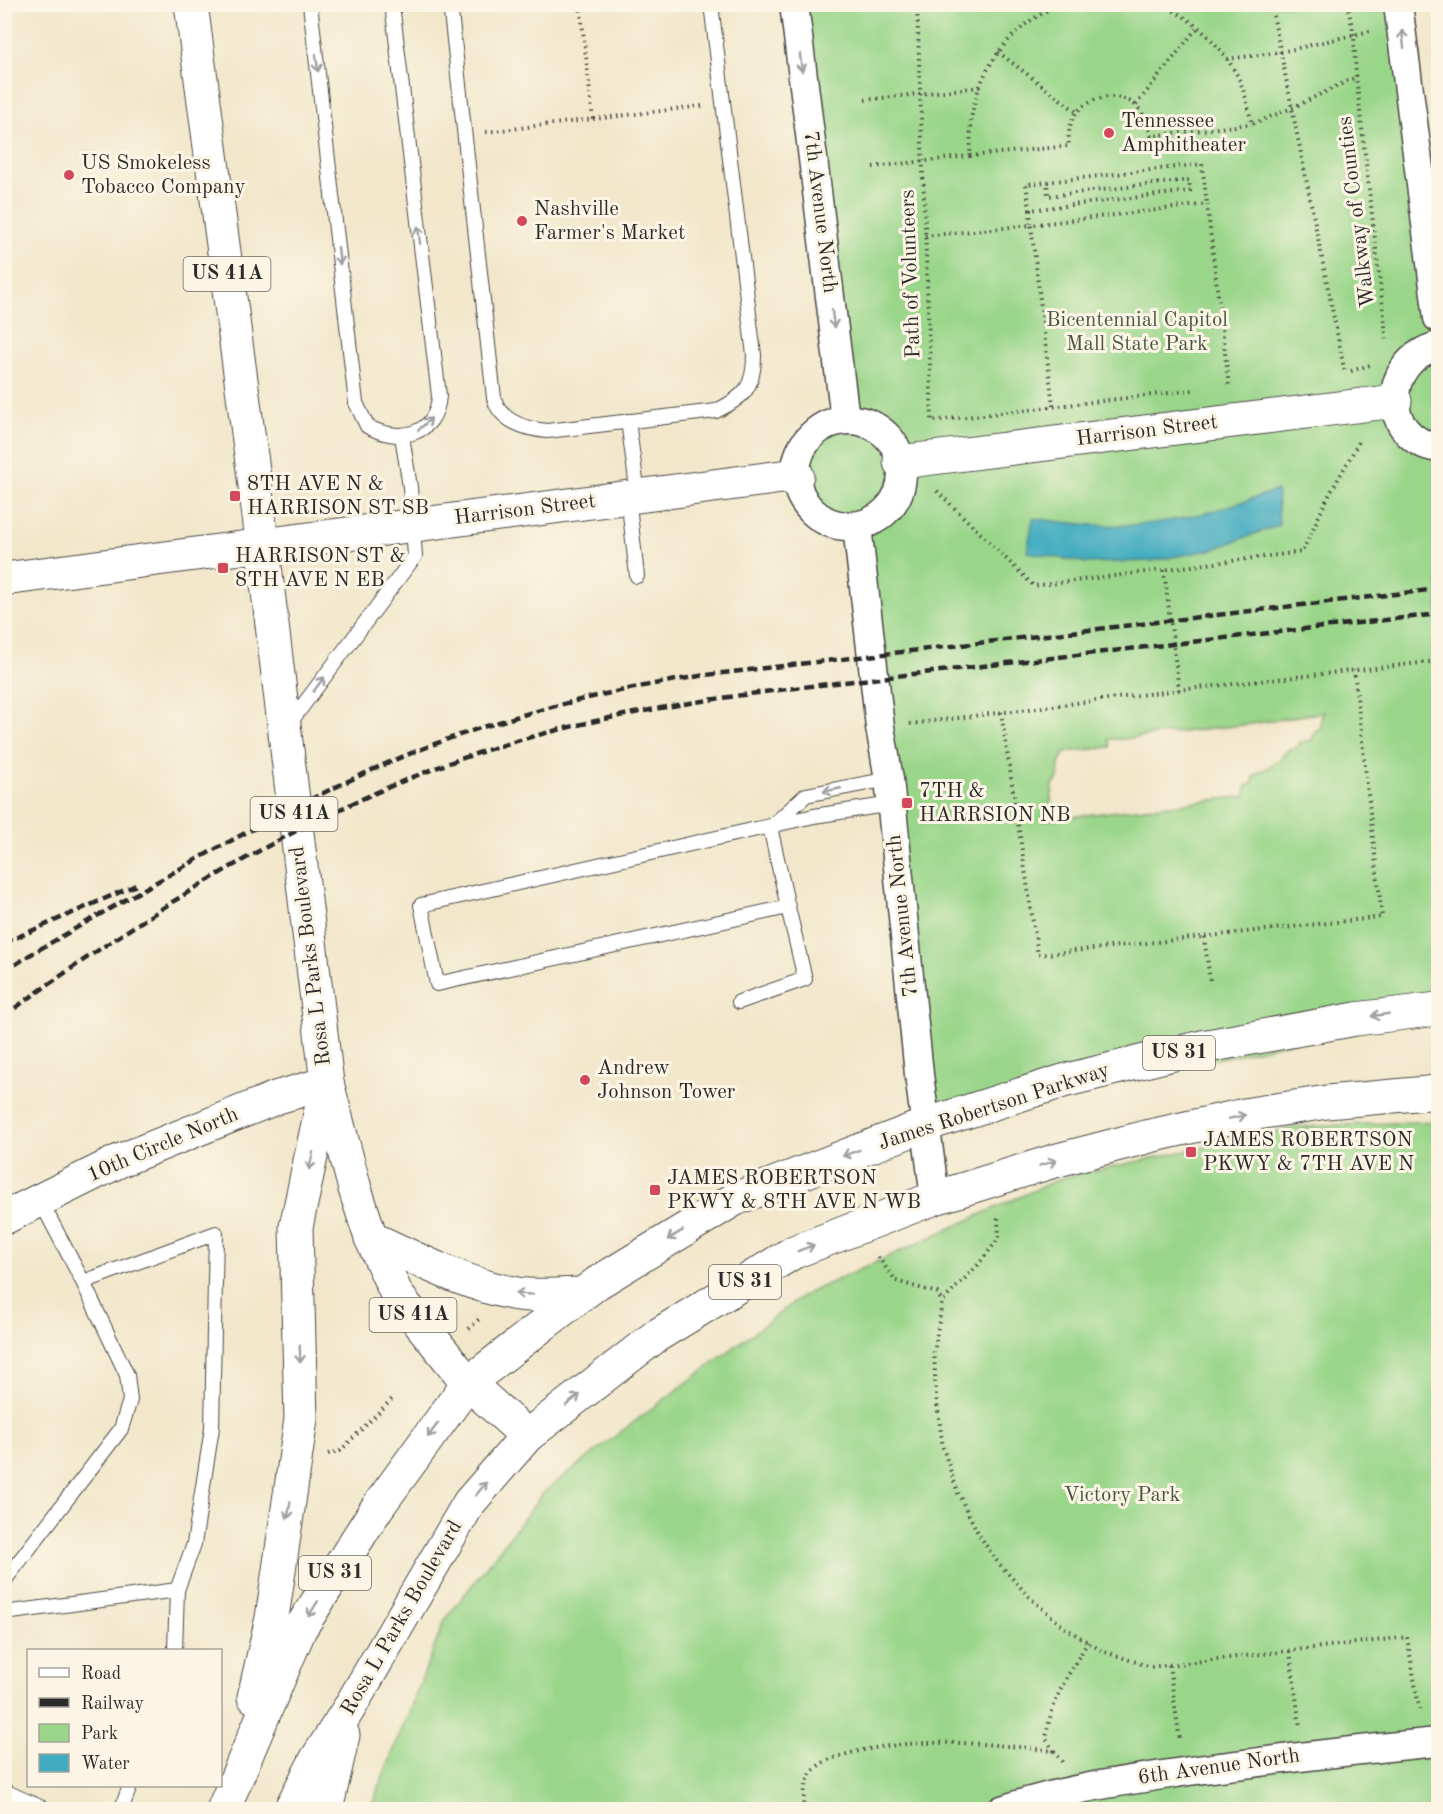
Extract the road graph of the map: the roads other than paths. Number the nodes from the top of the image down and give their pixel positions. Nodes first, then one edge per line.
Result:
1 (191, 4) edge
2 (310, 4) edge
3 (392, 4) edge
4 (450, 4) edge
5 (711, 4) edge
6 (794, 4) edge
7 (1400, 15) edge
8 (1438, 318) edge
9 (1438, 346) edge
10 (1395, 401) junction
11 (846, 419) junction
12 (628, 421) junction
13 (402, 436) junction
14 (1438, 448) edge
15 (900, 462) junction
16 (797, 475) junction
17 (633, 496) junction
18 (413, 524) junction
19 (858, 526) junction
20 (261, 545) junction
21 (637, 576) dead end
22 (4, 579) edge
23 (284, 731) junction
24 (890, 792) junction
25 (771, 827) junction
26 (788, 907) junction
27 (739, 1002) dead end
28 (1438, 1009) edge
29 (327, 1083) junction
30 (1438, 1092) edge
31 (925, 1125) junction
32 (935, 1198) junction
33 (39, 1200) junction
34 (4, 1218) edge
35 (371, 1238) junction
36 (83, 1282) junction
37 (582, 1294) junction
38 (468, 1383) junction
39 (527, 1436) junction
40 (4, 1581) edge
41 (177, 1590) junction
42 (4, 1613) edge
43 (175, 1649) edge
44 (348, 1710) junction
45 (1432, 1743) edge
46 (129, 1787) edge
47 (4, 1791) edge
48 (228, 1796) edge
49 (47, 1809) edge
50 (121, 1809) edge
51 (290, 1809) edge
52 (326, 1809) edge
53 (1002, 1809) edge

1 - 20 main road, Rosa L Parks Boulevard / US 41A
2 -> 13 lane
13 -> 3 lane
4 - 12 lane
5 - 12 lane
6 -> 11 street, 7th Avenue North
8 -> 7 street
9 - 10 street
10 - 14 street
10 - 15 main road, Harrison Street
11 - 15 street
11 - 16 street
12 - 17 lane
13 - 18 lane
15 - 19 street
16 - 17 main road, Harrison Street
16 - 19 street
17 - 18 main road, Harrison Street
17 - 21 lane
18 - 20 main road, Harrison Street
23 -> 18 lane
19 - 24 street, 7th Avenue North
20 - 22 main road, Harrison Street
20 - 23 main road, Rosa L Parks Boulevard / US 41A
23 - 29 main road, Rosa L Parks Boulevard / US 41A
24 - 25 lane
24 -> 25 lane
24 - 31 street, 7th Avenue North
25 - 26 lane
25 - 26 lane
26 - 27 lane
28 -> 31 main road, James Robertson Parkway / US 31
29 - 33 main road, 10th Circle North
29 - 35 main road, Rosa L Parks Boulevard / US 41A
29 -> 48 main road
32 -> 30 main road, US 31
31 - 32 street, 7th Avenue North
31 -> 37 main road, James Robertson Parkway / US 31
39 -> 32 main road, US 31
33 - 34 main road, 10th Circle North
33 - 36 lane
37 -> 35 main road
35 - 38 main road, Rosa L Parks Boulevard / US 41A
36 - 40 lane
36 - 41 lane
37 - 38 main road, James Robertson Parkway / US 31
38 - 39 main road, US 41A
38 -> 48 main road, US 31
44 -> 39 main road, Rosa L Parks Boulevard / US 31
41 - 42 lane
41 - 43 lane
44 - 51 main road, Rosa L Parks Boulevard / US 31
44 - 52 main road
45 - 53 street, 6th Avenue North
46 - 50 lane
47 - 49 lane

